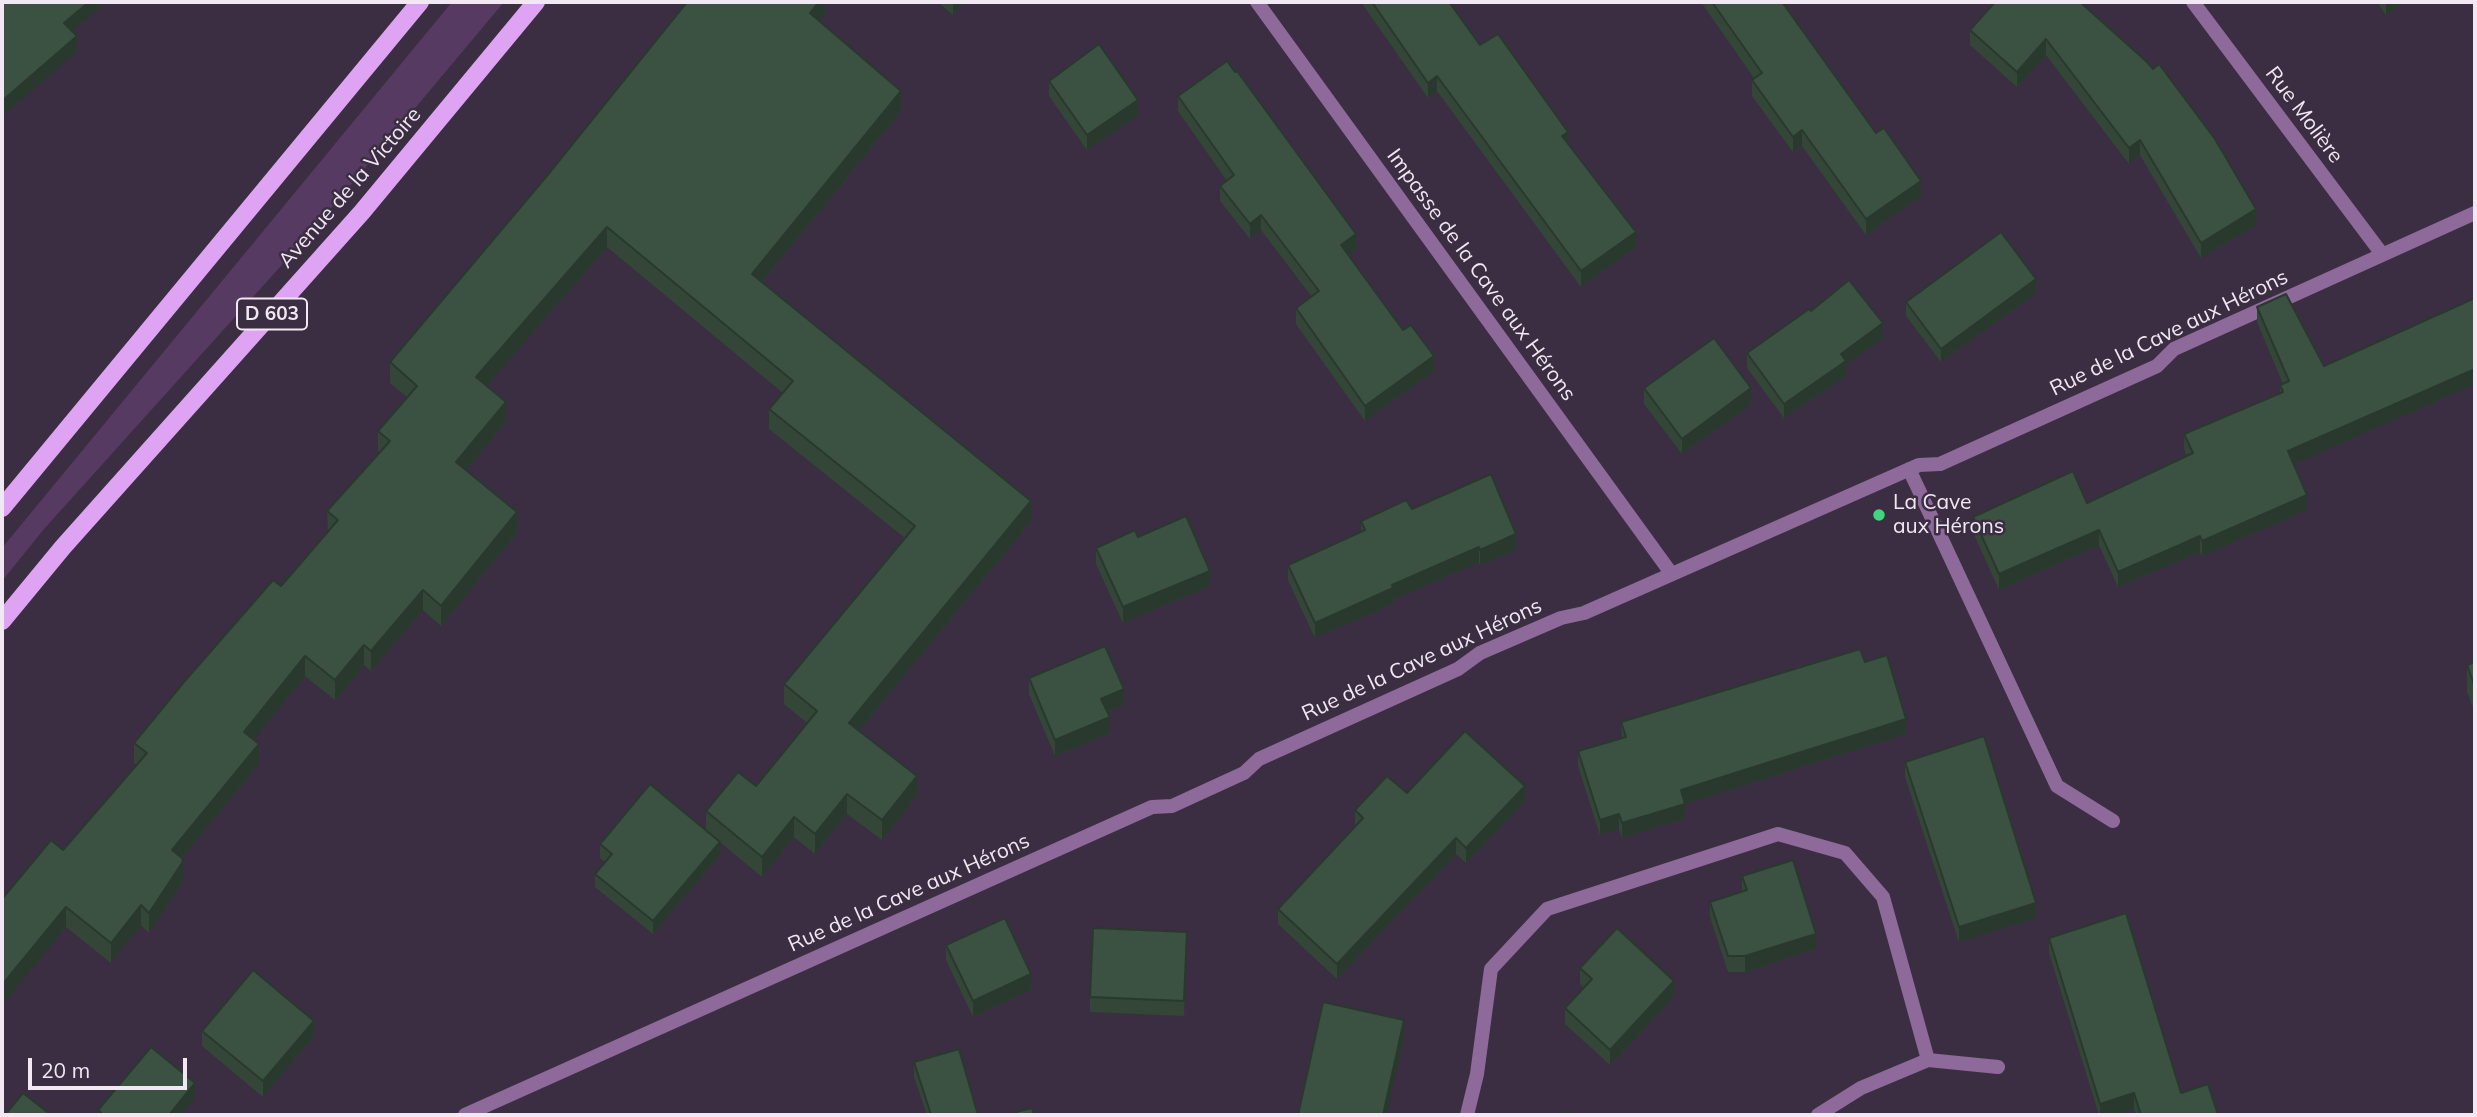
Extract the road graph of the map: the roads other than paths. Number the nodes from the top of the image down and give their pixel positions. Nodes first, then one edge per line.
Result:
1 (419, 2) edge
2 (536, 2) edge
3 (1257, 2) edge
4 (2193, 2) edge
5 (2475, 213) edge
6 (2382, 254) junction
7 (1909, 469) junction
8 (2, 508) edge
9 (1671, 573) junction
10 (2, 621) edge
11 (2113, 821) dead end
12 (1928, 1060) junction
13 (1998, 1067) dead end
14 (465, 1115) edge
15 (1467, 1115) edge
16 (1818, 1115) edge

1 - 8 main road
2 - 10 main road, Avenue de la Victoire / D 603
3 - 9 street, Impasse de la Cave aux Hérons
4 - 6 street, Rue Molière
5 - 6 street, Rue de la Cave aux Hérons
6 - 7 street, Rue de la Cave aux Hérons
7 - 9 street, Rue de la Cave aux Hérons
7 - 11 street
9 - 14 street, Rue de la Cave aux Hérons
12 - 13 street
12 - 15 street
12 - 16 street

